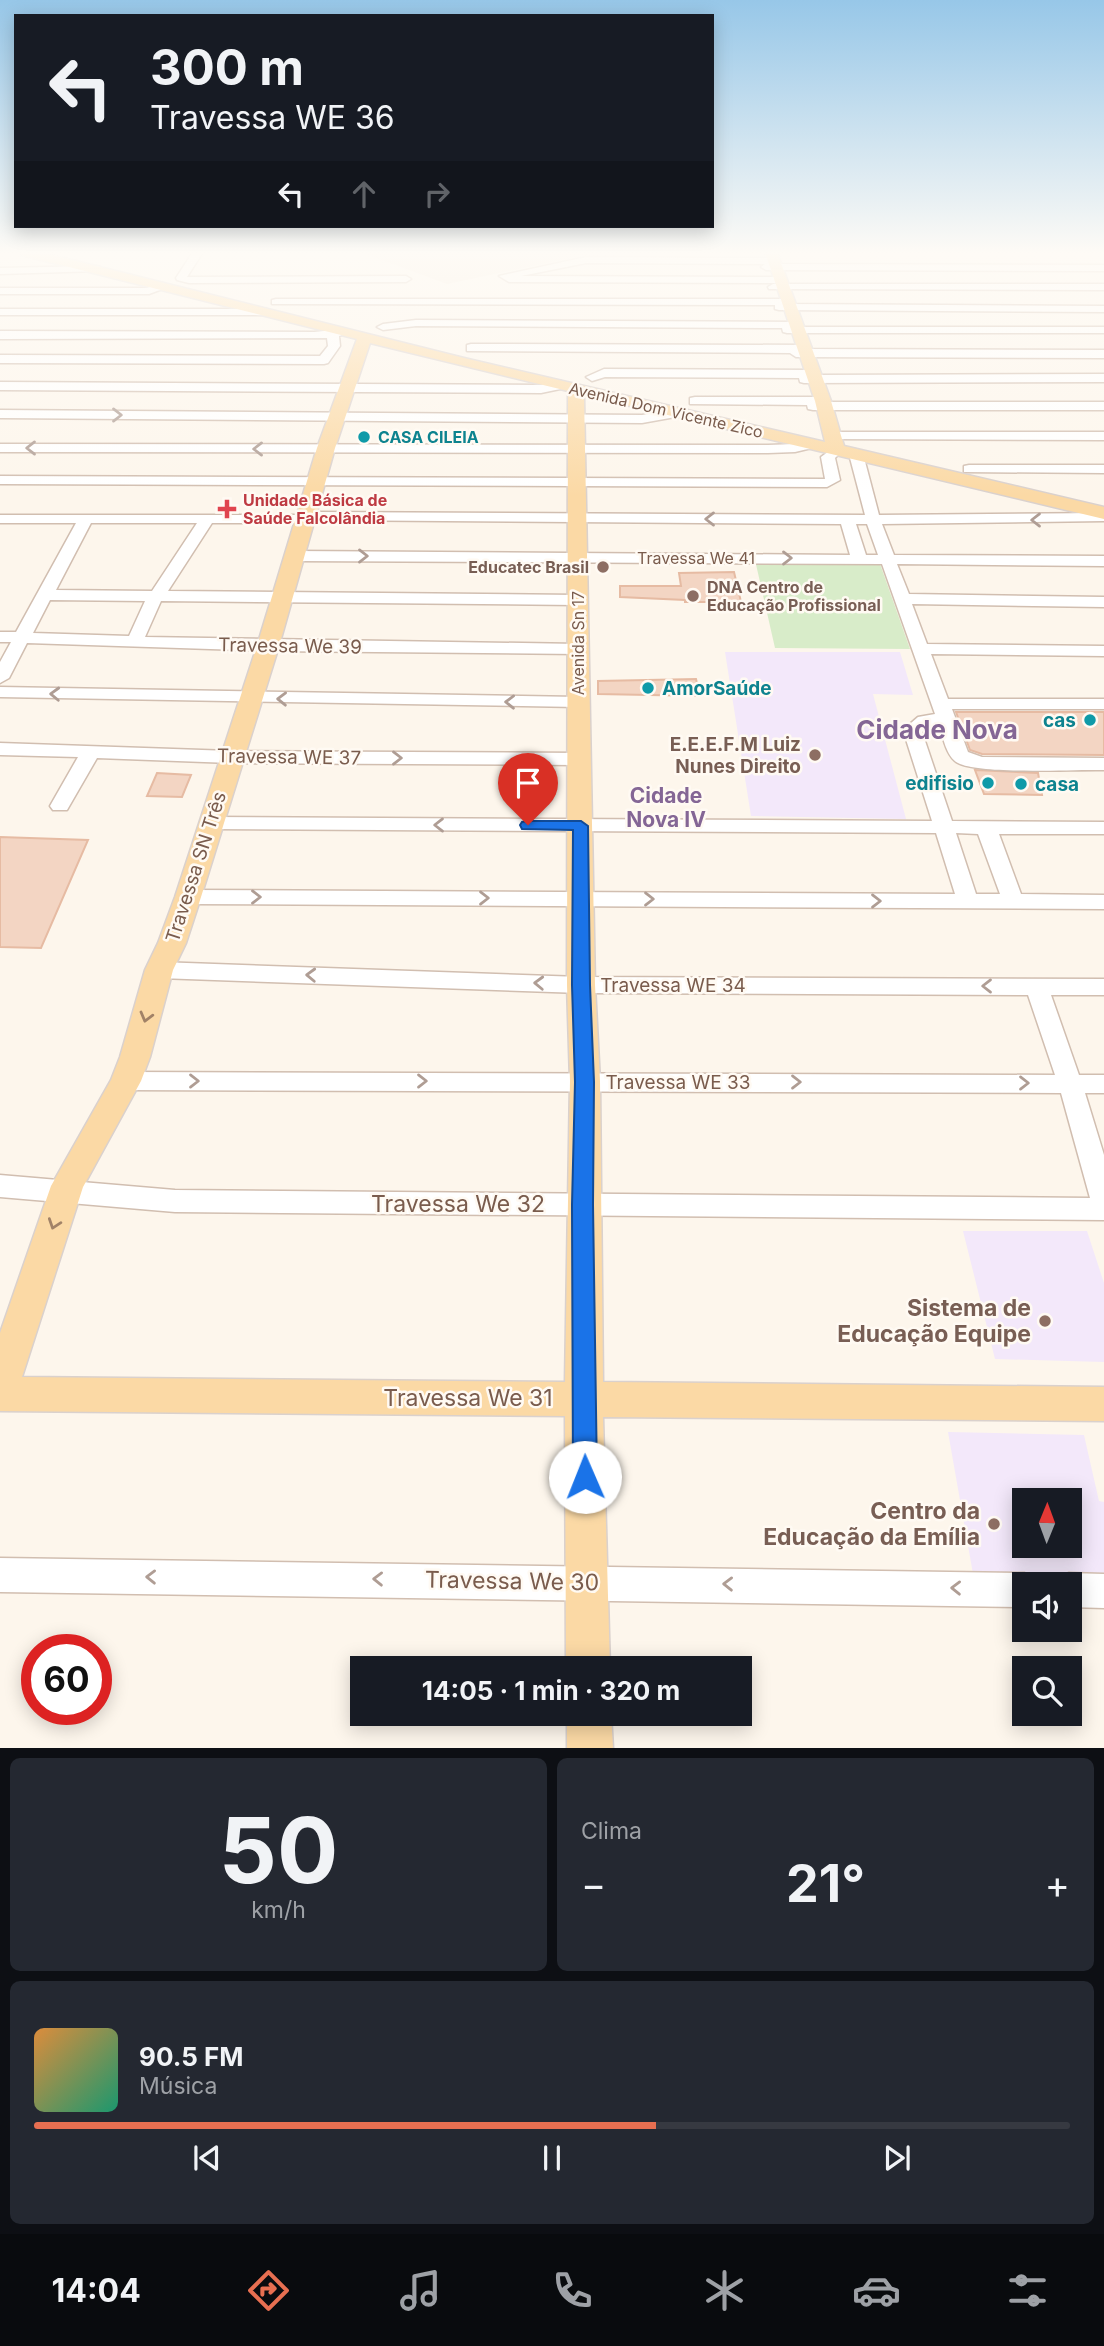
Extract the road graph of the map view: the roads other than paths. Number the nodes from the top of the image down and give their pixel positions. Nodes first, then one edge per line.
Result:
1 (339, 334) junction
2 (371, 334) edge
3 (401, 334) edge
4 (585, 334) edge
5 (585, 334) edge
6 (793, 334) edge
7 (1062, 334) edge
8 (0, 335) edge
9 (118, 335) junction
10 (365, 337) junction
11 (471, 348) junction
12 (586, 348) junction
13 (800, 351) junction
14 (1080, 354) junction
15 (1104, 354) edge
16 (0, 359) edge
17 (809, 377) junction
18 (1102, 380) edge
19 (579, 382) junction
20 (0, 386) edge
21 (86, 387) junction
22 (346, 387) junction
23 (695, 401) junction
24 (818, 404) junction
25 (1104, 406) edge
26 (676, 412) junction
27 (0, 414) edge
28 (338, 416) junction
29 (576, 418) junction
30 (766, 419) junction
31 (747, 429) junction
32 (1104, 436) edge
33 (824, 441) junction
34 (0, 448) edge
35 (326, 448) junction
36 (575, 449) junction
37 (856, 454) junction
38 (969, 469) junction
39 (1104, 469) edge
40 (0, 480) edge
41 (317, 481) junction
42 (576, 482) junction
43 (1104, 502) edge
44 (1104, 515) edge
45 (307, 518) junction
46 (576, 518) junction
47 (0, 519) edge
48 (86, 519) junction
49 (207, 519) junction
50 (847, 519) junction
51 (873, 519) junction
52 (295, 556) junction
53 (578, 558) junction
54 (859, 558) junction
55 (888, 558) junction
56 (1104, 561) edge
57 (46, 595) junction
58 (157, 596) junction
59 (280, 599) junction
60 (902, 599) junction
61 (577, 600) junction
62 (1104, 602) edge
63 (0, 637) edge
64 (22, 638) junction
65 (135, 641) junction
66 (268, 646) junction
67 (579, 649) junction
68 (919, 649) junction
69 (1104, 651) edge
70 (0, 678) edge
71 (0, 692) edge
72 (251, 698) junction
73 (578, 702) junction
74 (1104, 704) edge
75 (941, 711) junction
76 (0, 749) edge
77 (91, 752) junction
78 (231, 757) junction
79 (579, 759) junction
80 (1104, 764) edge
81 (60, 806) dead end
82 (210, 823) junction
83 (581, 826) junction
84 (986, 828) junction
85 (1104, 828) edge
86 (944, 829) junction
87 (188, 897) junction
88 (580, 899) junction
89 (968, 901) junction
90 (1013, 902) junction
91 (1104, 902) edge
92 (159, 970) junction
93 (581, 985) junction
94 (1036, 986) junction
95 (1104, 987) edge
96 (126, 1081) junction
97 (585, 1082) junction
98 (1070, 1083) junction
99 (1104, 1084) edge
100 (0, 1186) edge
101 (65, 1192) junction
102 (1104, 1199) edge
103 (582, 1205) junction
104 (1104, 1209) edge
105 (12, 1314) edge
106 (0, 1387) edge
107 (0, 1394) edge
108 (584, 1399) junction
109 (1104, 1404) edge
110 (0, 1575) edge
111 (587, 1581) junction
112 (1012, 1590) edge
113 (1082, 1590) edge
114 (1104, 1591) edge
115 (589, 1656) edge
116 (589, 1726) edge
117 (590, 1748) edge

1 - 9 street
1 - 10 main road, Avenida Dom Vicente Zico
1 - 21 street
2 - 10 main road
3 - 11 main road, Avenida Dom Vicente Zico
4 - 12 street
5 - 12 street
6 - 13 main road
7 - 14 street
8 - 9 street
9 - 21 street
10 - 19 main road, Avenida Dom Vicente Zico
10 - 22 main road, Travessa SN Três
11 - 12 street
11 - 19 main road, Avenida Dom Vicente Zico
12 - 13 street
12 - 19 street
13 - 14 street
13 - 17 main road
14 - 15 street
14 - 18 street
16 - 21 street
17 - 18 street
17 - 19 street
17 - 24 main road
19 - 22 street
19 - 23 main road, Avenida Dom Vicente Zico
19 - 26 main road, Avenida Dom Vicente Zico
19 - 29 main road, Avenida Sn 17
20 - 21 street
21 - 22 street
21 - 27 street
21 -> 28 street
22 - 28 main road, Travessa SN Três
23 - 24 street
23 - 30 main road, Avenida Dom Vicente Zico
24 - 25 street
24 - 33 main road
26 - 29 street
26 - 31 main road, Avenida Dom Vicente Zico
28 - 29 street
28 - 35 main road, Travessa SN Três
29 - 36 main road, Avenida Sn 17
30 - 31 main road
30 - 33 main road, Avenida Dom Vicente Zico
31 - 33 main road, Avenida Dom Vicente Zico
32 - 33 street
33 - 36 street
33 - 37 main road, Avenida Dom Vicente Zico
33 - 38 main road, Avenida Dom Vicente Zico
33 - 42 street
35 -> 34 street
35 - 36 street
35 - 41 main road, Travessa SN Três
36 - 42 main road, Avenida Sn 17
37 - 44 main road, Avenida Dom Vicente Zico
37 - 51 street
38 - 39 street
38 - 43 main road, Avenida Dom Vicente Zico
40 - 41 street
41 - 42 street
41 - 45 main road, Travessa SN Três
42 - 46 main road, Avenida Sn 17
44 -> 51 street
45 - 46 street
45 - 49 street
45 - 52 main road, Travessa SN Três
50 -> 46 street
46 - 53 main road, Avenida Sn 17
47 - 48 street
48 - 49 street
48 - 57 street
49 - 58 street
50 - 51 street
50 - 54 street
51 - 55 street
52 -> 53 street, Travessa We 41
52 - 59 main road, Travessa SN Três
53 -> 54 street, Travessa We 41
53 - 61 main road, Avenida Sn 17
54 - 55 street, Travessa We 41
55 - 56 street
55 - 60 street
57 - 58 street
57 - 64 street
58 - 59 street
58 - 65 street
59 - 61 street
59 - 66 main road, Travessa SN Três
60 - 62 street
60 - 68 street
61 - 67 main road, Avenida Sn 17
63 - 64 street, Travessa We 39
64 - 65 street, Travessa We 39
64 - 70 street
65 - 66 street, Travessa We 39
66 - 67 street, Travessa We 39
66 - 72 main road, Travessa SN Três
67 - 73 main road, Avenida Sn 17
68 - 69 street
68 - 75 street
72 -> 71 street
73 -> 72 street
72 - 78 main road, Travessa SN Três
73 - 79 main road, Avenida Sn 17
74 - 75 street
75 - 80 street
75 - 86 street
76 - 77 street, Travessa WE 37
77 - 78 street, Travessa WE 37
77 - 81 street
78 -> 79 street, Travessa WE 37
78 - 82 main road, Travessa SN Três
79 - 83 main road, Avenida Sn 17
83 -> 82 street
82 - 87 main road, Travessa SN Três
83 - 86 street
83 - 88 main road, Avenida Sn 17
84 - 85 street
84 - 86 street
84 - 90 street
86 - 89 street
87 -> 88 street
87 - 92 main road, Travessa SN Três
88 -> 89 street
88 - 93 main road, Avenida Sn 17
89 - 90 street
90 - 91 street
93 -> 92 street, Travessa WE 34
92 -> 96 main road, Travessa SN Três
94 -> 93 street, Travessa WE 34
93 - 97 main road, Avenida Sn 17
94 - 95 street, Travessa WE 34
94 - 98 street
96 -> 97 street, Travessa WE 33
96 - 101 main road, Travessa SN Três
97 -> 98 street, Travessa WE 33
97 - 103 main road, Avenida Sn 17
98 - 99 street, Travessa WE 33
98 - 102 street
100 - 101 street
101 - 103 street, Travessa We 32
101 -> 105 main road, Travessa SN Três
103 - 104 street, Travessa We 32
103 - 108 main road, Avenida Sn 17
105 - 106 main road, Travessa SN Três
107 - 108 main road, Travessa We 31
108 - 109 main road, Travessa We 31
108 - 111 main road, Avenida Sn 17
111 -> 110 street, Travessa We 30
112 -> 111 street, Travessa We 30
111 - 115 main road, Avenida Sn 17
113 - 114 street
116 - 117 main road

